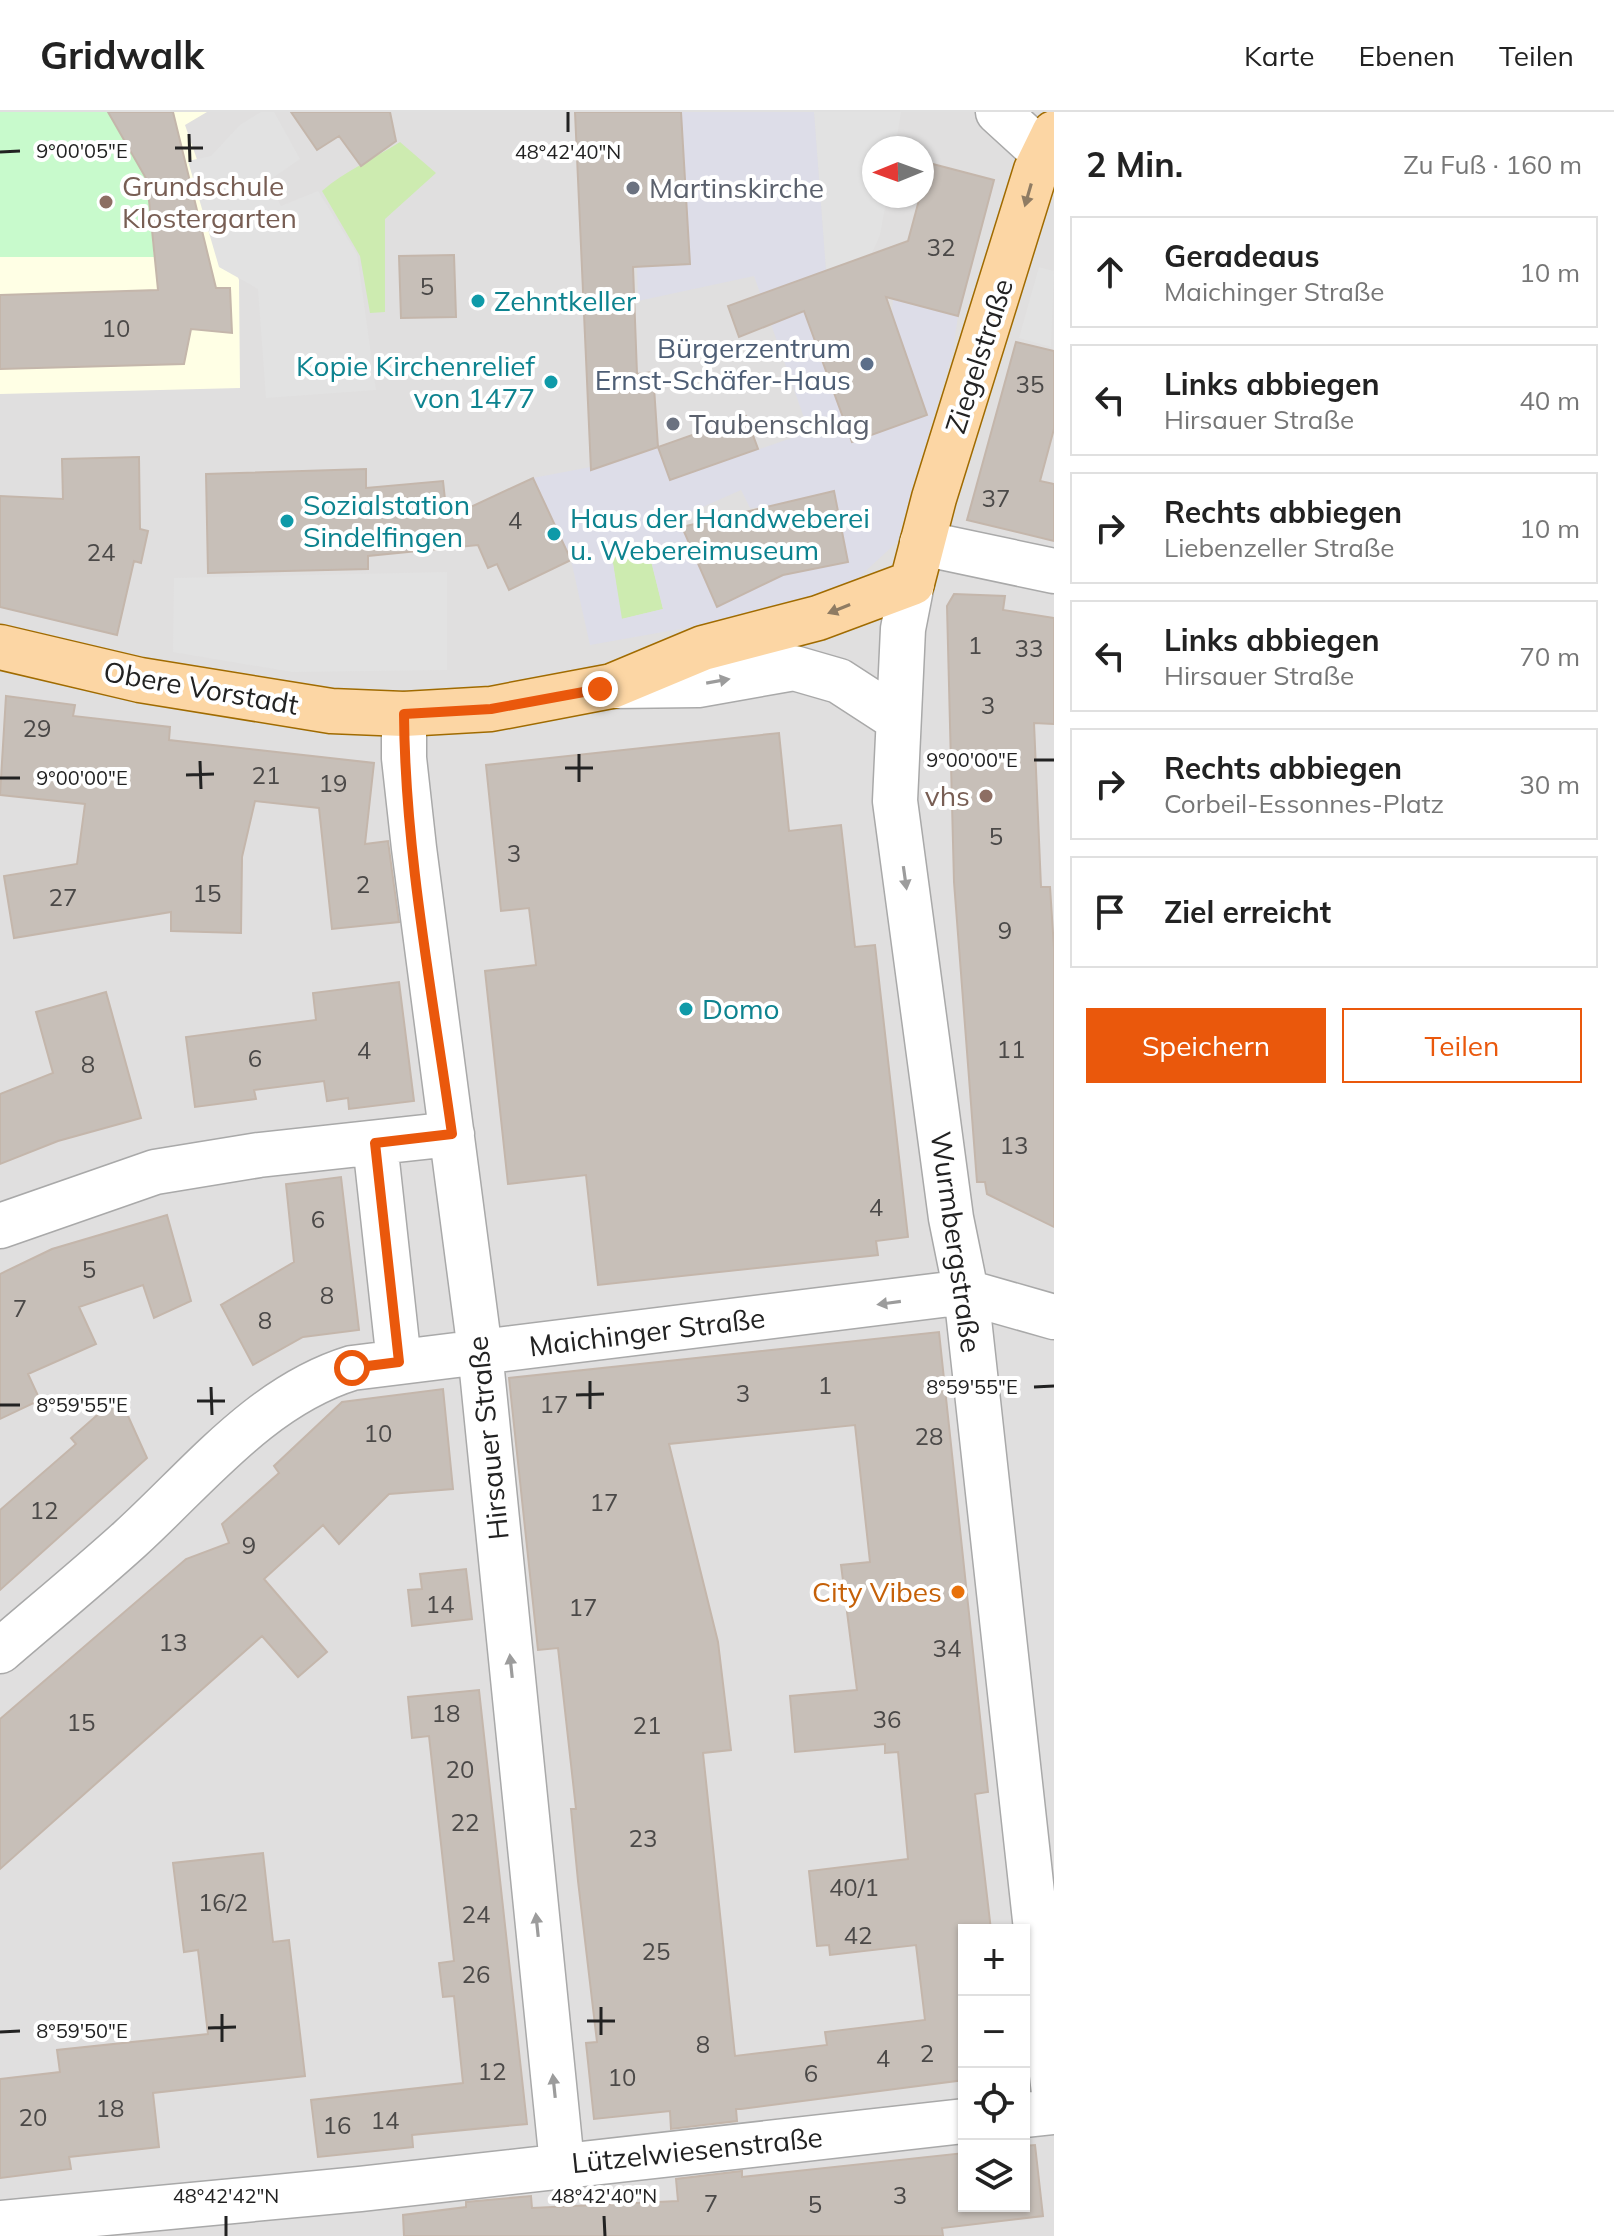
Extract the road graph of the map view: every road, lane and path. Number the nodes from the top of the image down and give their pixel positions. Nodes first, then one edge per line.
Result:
1 (998, 112) edge
2 (1048, 143) edge
3 (917, 563) junction
4 (1054, 571) edge
5 (0, 647) edge
6 (612, 686) junction
7 (404, 714) junction
8 (896, 718) junction
9 (452, 1134) junction
10 (375, 1143) junction
11 (0, 1226) edge
12 (966, 1292) junction
13 (1054, 1317) edge
14 (480, 1351) junction
15 (399, 1362) junction
16 (0, 1651) edge
17 (1051, 2033) edge
18 (1054, 2093) edge
19 (1054, 2112) edge
20 (1030, 2114) edge
21 (958, 2122) edge
22 (562, 2164) junction
23 (0, 2223) edge

1 - 2 street
2 -> 3 main road, Ziegelstraße
3 - 4 street
3 -> 6 main road, Obere Vorstadt
3 - 8 street, Wurmbergstraße
5 - 7 main road, Obere Vorstadt
6 - 7 main road, Obere Vorstadt
6 -> 8 street
7 - 9 street, Hirsauer Straße
8 -> 12 street, Wurmbergstraße
9 - 10 street
9 - 14 street, Hirsauer Straße
10 - 11 street
10 - 15 street
12 - 13 street
12 -> 14 street, Maichinger Straße
12 - 17 street, Wurmbergstraße
14 - 15 street, Maichinger Straße
22 -> 14 street, Hirsauer Straße
15 - 16 street, Maichinger Straße
17 - 18 street, Wurmbergstraße
19 - 20 street
21 - 22 street, Lützelwiesenstraße
22 - 23 street, Lützelwiesenstraße

